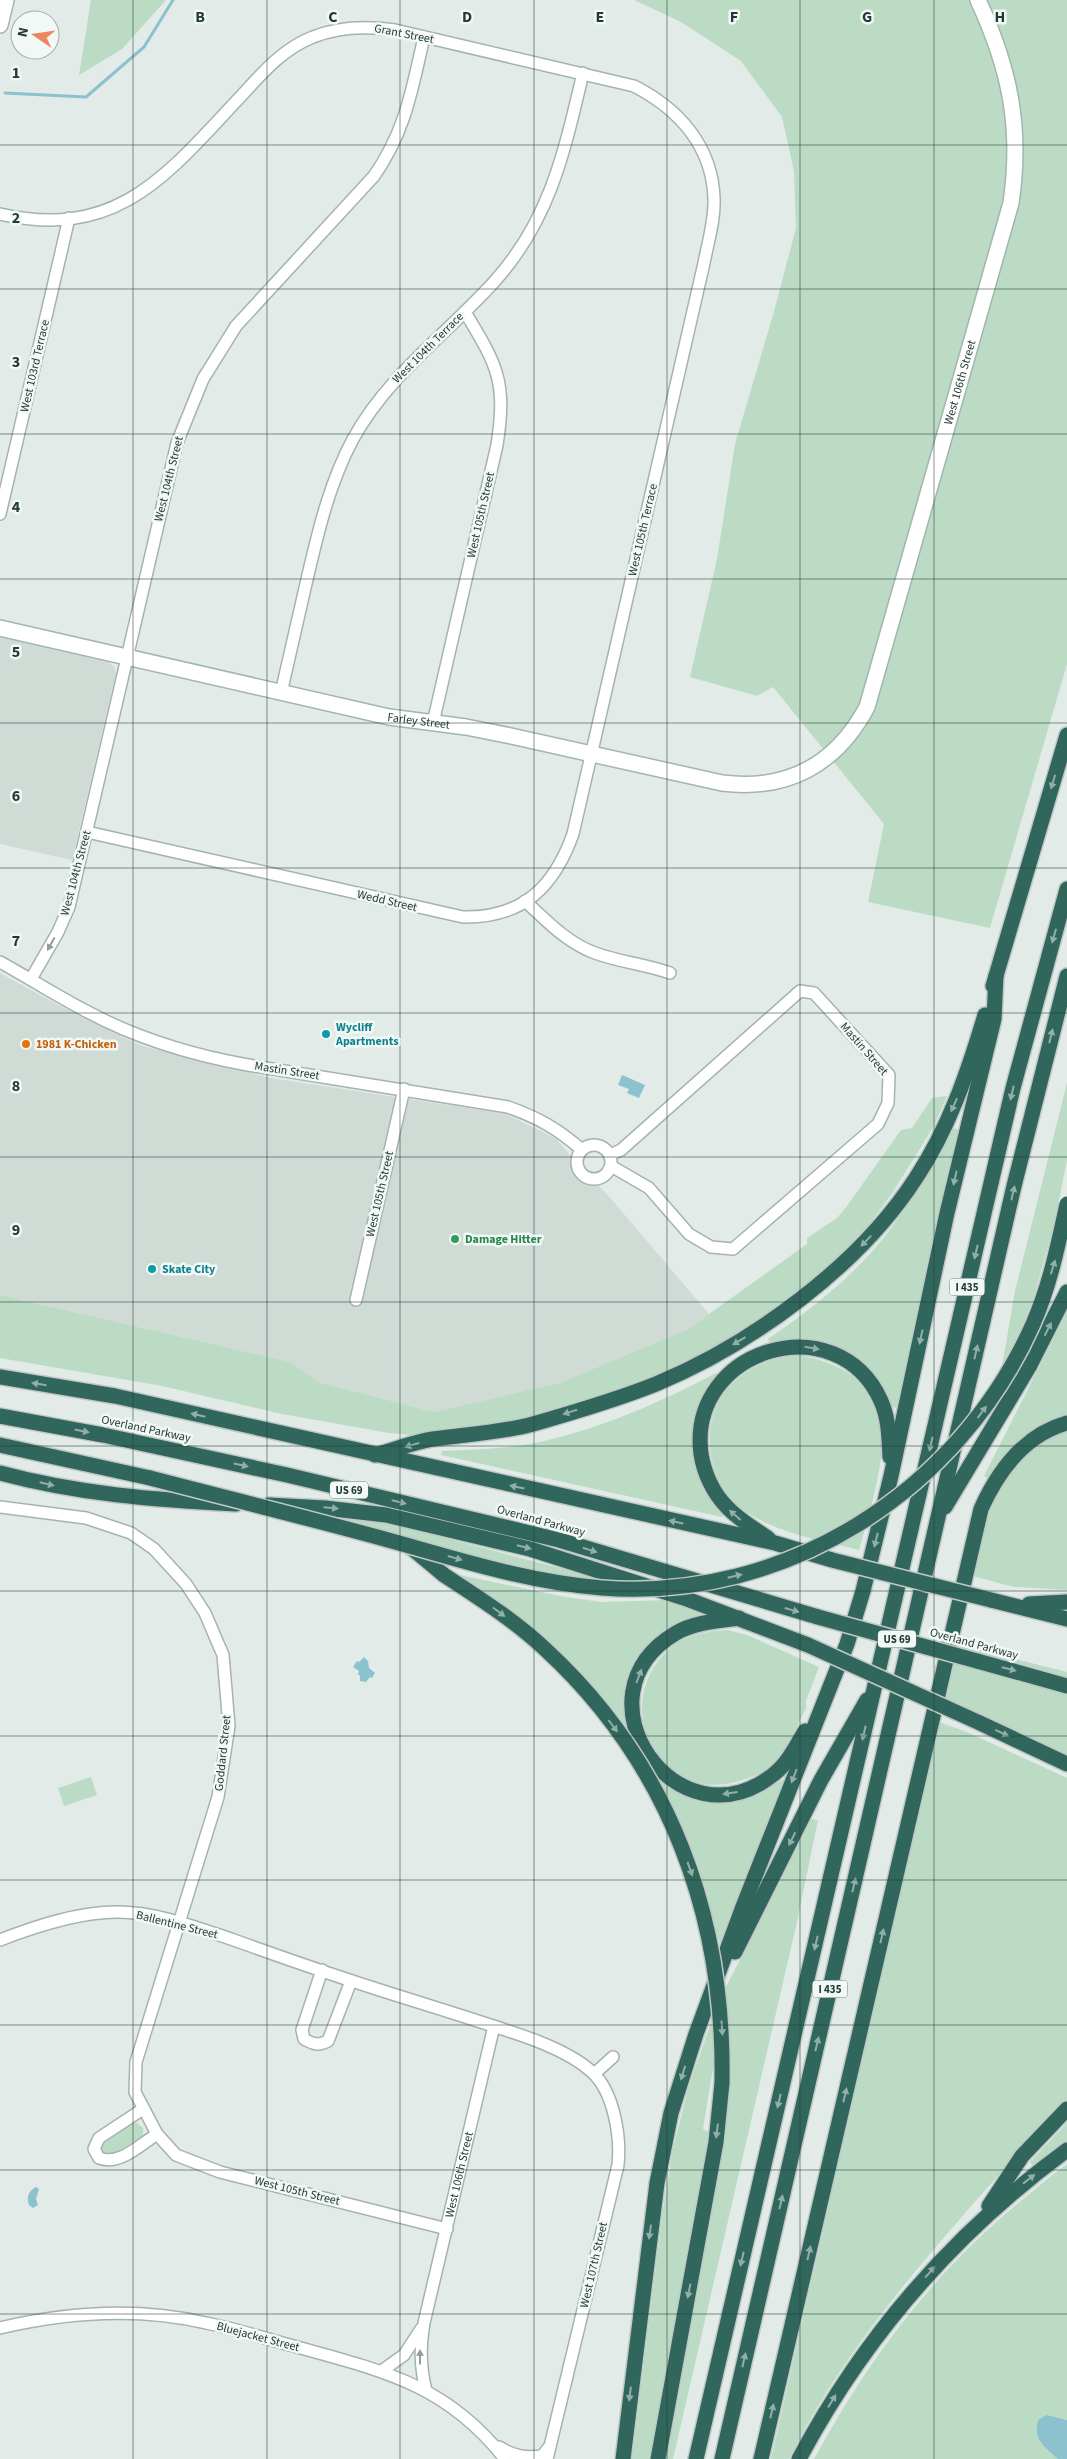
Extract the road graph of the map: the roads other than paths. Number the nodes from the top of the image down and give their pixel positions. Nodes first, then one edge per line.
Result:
1 (6, 0) edge
2 (978, 0) edge
3 (0, 25) edge
4 (424, 37) junction
5 (583, 73) junction
6 (699, 143) joint
7 (0, 214) edge
8 (69, 218) junction
9 (465, 312) junction
10 (0, 514) edge
11 (0, 628) edge
12 (128, 658) junction
13 (281, 692) junction
14 (433, 724) junction
15 (1067, 735) edge
16 (834, 753) joint
17 (591, 754) junction
18 (87, 832) junction
19 (1067, 889) edge
20 (525, 901) junction
21 (0, 962) edge
22 (670, 973) dead end
23 (996, 976) junction
24 (1067, 976) edge
25 (31, 979) junction
26 (404, 1089) junction
27 (582, 1150) junction
28 (611, 1161) junction
29 (1067, 1204) edge
30 (1067, 1292) edge
31 (356, 1300) dead end
32 (0, 1377) edge
33 (0, 1416) edge
34 (1067, 1422) edge
35 (0, 1445) edge
36 (375, 1455) junction
37 (0, 1473) edge
38 (891, 1476) junction
39 (0, 1507) edge
40 (938, 1519) junction
41 (775, 1543) junction
42 (408, 1545) junction
43 (1067, 1602) edge
44 (1015, 1605) junction
45 (740, 1618) junction
46 (1067, 1619) edge
47 (1041, 1678) junction
48 (875, 1686) junction
49 (1067, 1686) edge
50 (1067, 1690) edge
51 (825, 1698) junction
52 (1024, 1743) junction
53 (1067, 1760) edge
54 (1067, 1764) edge
55 (205, 1840) joint
56 (179, 1923) junction
57 (0, 1940) edge
58 (322, 1970) junction
59 (351, 1980) junction
60 (711, 1995) junction
61 (494, 2026) junction
62 (613, 2057) dead end
63 (594, 2074) junction
64 (143, 2109) junction
65 (1067, 2109) edge
66 (157, 2134) junction
67 (1067, 2150) edge
68 (978, 2222) junction
69 (446, 2229) junction
70 (424, 2323) junction
71 (0, 2328) edge
72 (382, 2370) junction
73 (426, 2390) junction
74 (493, 2443) junction
75 (551, 2446) junction
76 (505, 2459) edge
77 (547, 2459) edge
78 (623, 2459) edge
79 (658, 2459) edge
80 (696, 2459) edge
81 (722, 2459) edge
82 (761, 2459) edge
83 (799, 2459) edge

1 - 3 street
2 - 16 street, West 106th Street
4 - 5 street, Grant Street
4 - 8 street, Grant Street
4 - 12 street, West 104th Street
5 - 6 street, Grant Street
5 - 9 street, West 104th Terrace
6 - 17 street, West 105th Terrace
7 - 8 street, Grant Street
8 - 10 street, West 103rd Terrace
9 - 13 street, West 104th Terrace
9 - 14 street, West 105th Street
11 - 12 street, Farley Street
12 - 13 street, Farley Street
12 - 18 street, West 104th Street
13 - 14 street, Farley Street
14 - 17 street, Farley Street
15 -> 23 highway
16 - 17 street, Farley Street
17 - 20 street, West 105th Terrace
18 - 20 street, Wedd Street
18 -> 25 street, West 104th Street
19 -> 48 highway, I 435
20 - 22 street
21 - 25 street, Mastin Street
23 -> 36 highway
23 -> 38 highway
40 -> 24 highway, I 435
25 - 26 street, Mastin Street
26 - 27 street, Mastin Street
26 - 31 street, West 105th Street
27 - 28 street
27 - 28 street
28 - 28 street, Mastin Street
42 -> 29 highway, bridge
40 -> 30 highway
36 -> 32 highway, Overland Parkway
33 -> 47 highway, Overland Parkway / US 69, bridge
82 -> 34 highway
35 - 42 highway, bridge
41 -> 36 highway, Overland Parkway
37 -> 45 highway
41 -> 38 highway
38 -> 51 highway
39 - 55 street, Goddard Street
81 -> 40 highway, I 435
41 - 44 highway, Overland Parkway, bridge
42 -> 79 highway, bridge
43 - 44 highway
44 - 46 highway, Overland Parkway
51 -> 45 highway
45 -> 52 highway, bridge
47 - 49 highway, Overland Parkway / US 69
47 - 50 highway
48 -> 60 highway
48 -> 80 highway, I 435
51 -> 60 highway
52 - 53 highway
52 - 54 highway
55 - 56 street, West 105th Street
56 - 57 street, Ballentine Street
56 - 58 street, Ballentine Street
56 - 64 street, West 105th Street
58 - 59 street, Ballentine Street
58 - 59 street
59 - 61 street, Ballentine Street
60 -> 78 highway
61 - 63 street, Ballentine Street
61 - 69 street, West 106th Street
62 - 63 street
63 - 75 street, West 107th Street
64 - 66 street, West 105th Street
64 - 66 street
65 - 68 highway
66 - 69 street, West 105th Street
68 -> 67 highway
83 -> 68 highway
69 - 70 street, West 106th Street
70 - 72 street, West 106th Street
73 -> 70 street, West 106th Street
71 - 72 street, Bluejacket Street
72 - 73 street, Bluejacket Street
73 - 74 street, Bluejacket Street
74 - 75 street, Bluejacket Street
74 - 76 street, Bluejacket Street
75 - 77 street, West 107th Street

